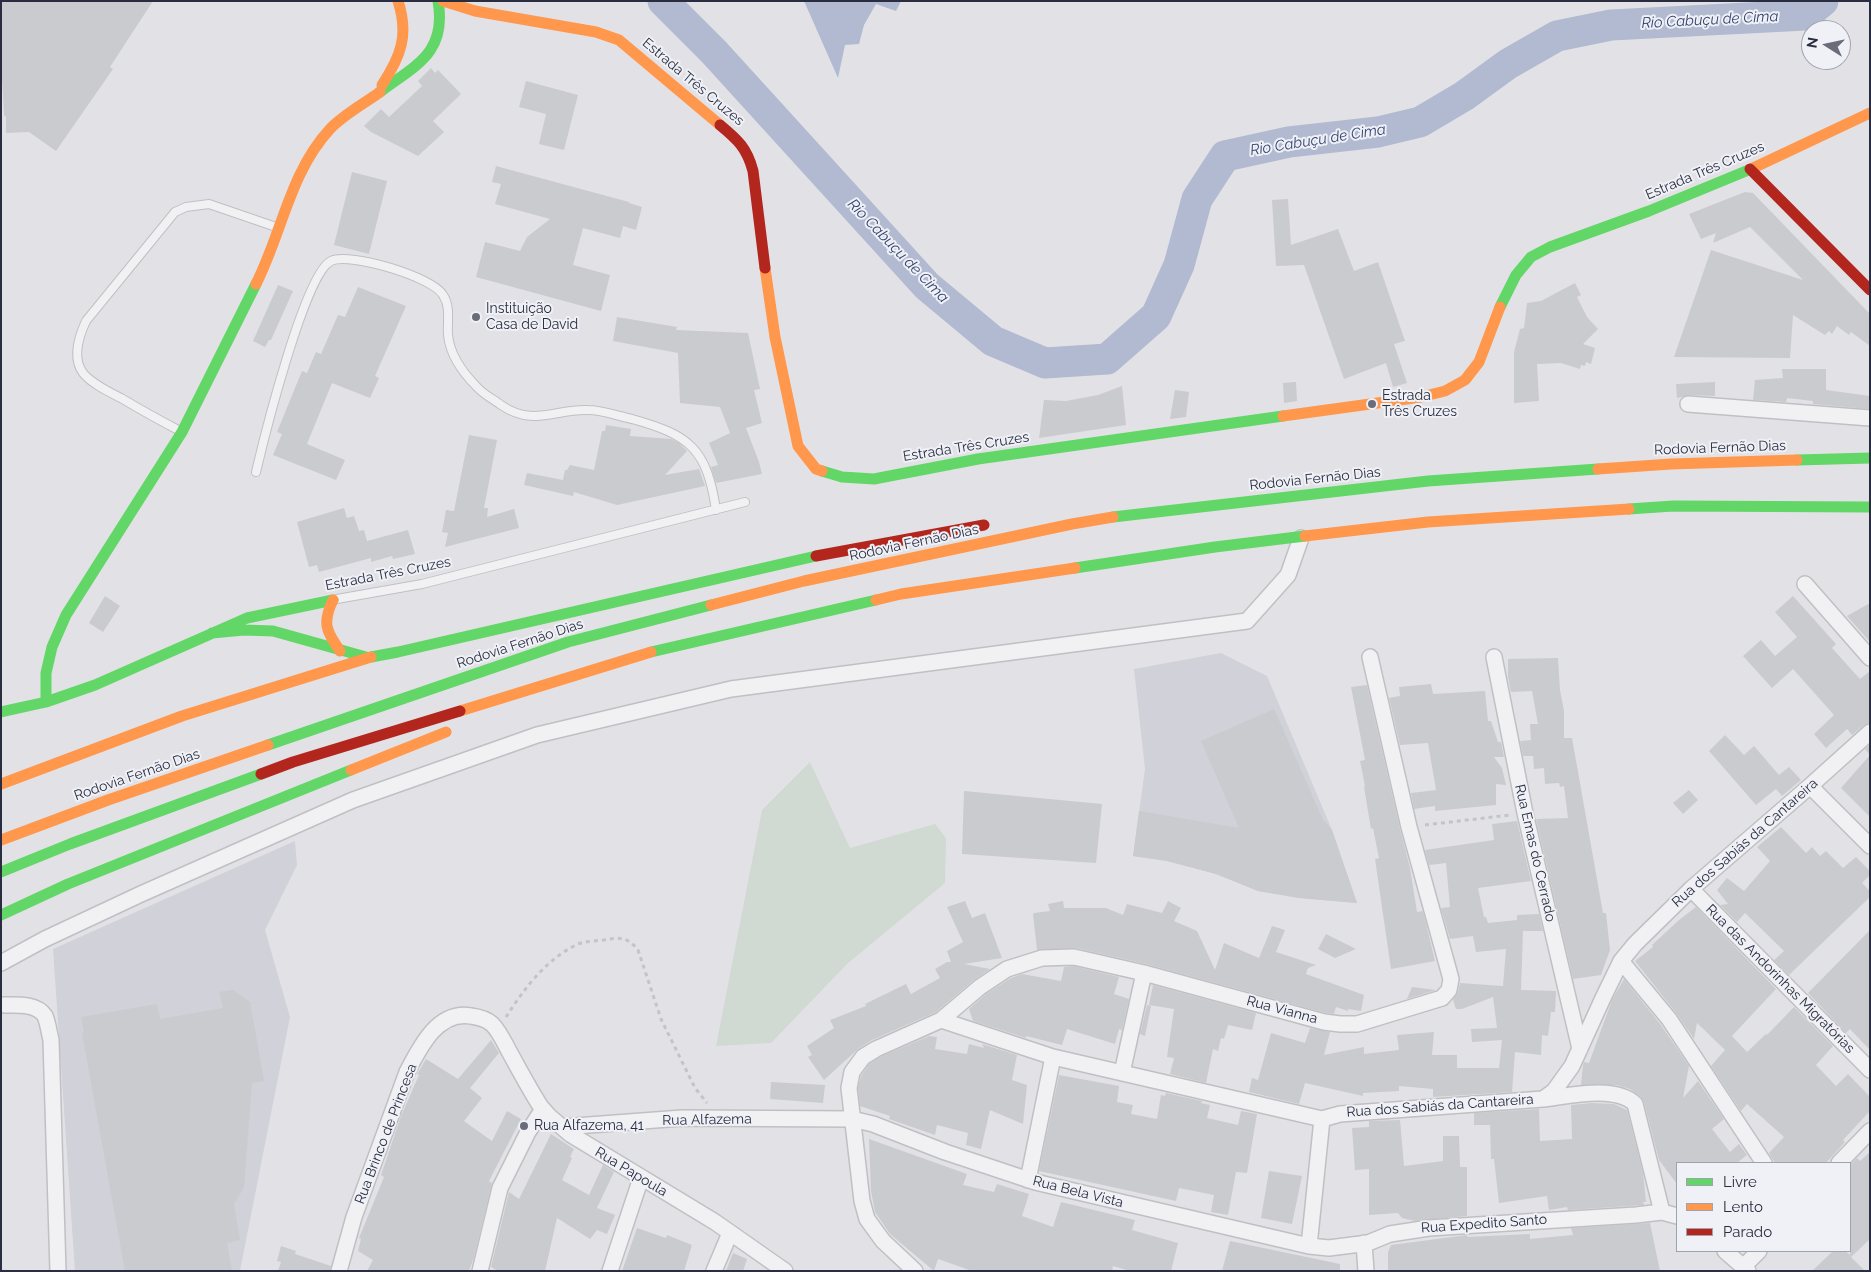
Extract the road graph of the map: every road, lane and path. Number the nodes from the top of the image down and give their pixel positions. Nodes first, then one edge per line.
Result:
1 (398, 1) edge
2 (438, 1) edge
3 (442, 1) edge
4 (372, 97) junction
5 (1870, 113) edge
6 (1750, 170) junction
7 (278, 227) junction
8 (1870, 290) edge
9 (1688, 404) dead end
10 (1870, 418) edge
11 (182, 432) junction
12 (1870, 458) edge
13 (256, 472) dead end
14 (745, 502) dead end
15 (1870, 507) edge
16 (716, 510) junction
17 (1035, 521) dead end
18 (997, 523) dead end
19 (1072, 524) junction
20 (1301, 538) junction
21 (1805, 584) dead end
22 (333, 600) junction
23 (212, 633) junction
24 (683, 644) junction
25 (340, 651) junction
26 (368, 657) junction
27 (1370, 657) dead end
28 (1494, 657) dead end
29 (1870, 658) edge
30 (46, 702) junction
31 (515, 706) dead end
32 (1, 712) edge
33 (459, 727) dead end
34 (1870, 732) edge
35 (1, 784) edge
36 (1810, 786) junction
37 (1525, 813) junction
38 (1409, 827) junction
39 (1, 840) edge
40 (1870, 846) edge
41 (1, 872) edge
42 (1691, 888) junction
43 (1, 915) edge
44 (1621, 961) junction
45 (1, 963) edge
46 (1144, 973) junction
47 (4, 1005) dead end
48 (459, 1014) joint
49 (941, 1020) junction
50 (497, 1030) junction
51 (1580, 1049) junction
52 (1053, 1056) junction
53 (1870, 1070) edge
54 (1122, 1073) junction
55 (1542, 1099) junction
56 (542, 1109) junction
57 (721, 1119) junction
58 (852, 1119) junction
59 (1322, 1119) junction
60 (562, 1127) junction
61 (1870, 1131) edge
62 (1763, 1162) edge
63 (1840, 1162) edge
64 (641, 1178) junction
65 (1028, 1180) junction
66 (1662, 1212) junction
67 (1676, 1216) edge
68 (730, 1233) junction
69 (1364, 1243) junction
70 (1309, 1246) junction
71 (1726, 1252) edge
72 (1757, 1252) edge
73 (1746, 1268) edge
74 (58, 1271) edge
75 (339, 1271) edge
76 (480, 1271) edge
77 (610, 1271) edge
78 (714, 1271) edge
79 (785, 1271) edge
80 (915, 1271) edge
81 (1366, 1271) edge

1 - 4 main road
2 - 4 main road
3 - 6 main road, Estrada Três Cruzes
4 - 7 main road
5 - 6 main road, Estrada Três Cruzes
6 - 8 main road
7 - 11 main road
7 - 11 lane
9 - 10 street
11 - 30 main road
12 - 19 main road, Rodovia Fernão Dias
13 - 16 lane
14 - 16 lane, Estrada Três Cruzes
15 - 20 main road
16 - 22 lane, Estrada Três Cruzes
17 - 19 main road
18 - 26 main road
19 - 39 main road, Rodovia Fernão Dias
20 - 24 main road
20 - 45 street
21 - 29 street
22 - 23 main road, Estrada Três Cruzes
22 - 25 main road
23 - 25 main road
23 - 30 main road, Estrada Três Cruzes
24 - 31 main road
24 - 41 main road
25 - 26 main road
26 - 35 main road
27 - 38 street, Rua Vianna
28 - 37 street, Rua Emas do Cerrado
30 - 32 main road, Estrada Três Cruzes
33 - 43 main road
34 - 36 street, Rua dos Sabiás da Cantareira
36 - 40 street
36 - 42 street, Rua dos Sabiás da Cantareira
37 - 38 path
37 - 51 street, Rua Emas do Cerrado
38 - 46 street, Rua Vianna
42 - 44 street, Rua dos Sabiás da Cantareira
42 - 53 street, Rua das Andorinhas Migratórias
44 - 51 street, Rua dos Sabiás da Cantareira
44 - 62 street
46 - 49 street, Rua Vianna
46 - 54 street
47 - 74 street
48 - 50 street, Rua Papoula
48 - 75 street, Rua Brinco de Princesa
49 - 52 street, Rua dos Sabiás da Cantareira
49 - 58 street, Rua Vianna
50 - 56 street, Rua Papoula
50 - 57 path
51 - 55 street, Rua dos Sabiás da Cantareira
52 - 54 street, Rua dos Sabiás da Cantareira
52 - 65 street
54 - 59 street, Rua dos Sabiás da Cantareira
55 - 59 street, Rua dos Sabiás da Cantareira
55 - 66 street
56 - 60 street, Rua Papoula
56 - 76 street
57 - 58 street, Rua Alfazema
57 - 60 street, Rua Alfazema
58 - 65 street, Rua Bela Vista
58 - 80 street, Rua Vianna
59 - 70 street
60 - 64 street, Rua Papoula
61 - 63 street
64 - 68 street, Rua Papoula
64 - 77 street
65 - 70 street, Rua Bela Vista
66 - 67 street
66 - 69 street, Rua Expedito Santo
68 - 78 street
68 - 79 street, Rua Papoula
69 - 70 street, Rua Expedito Santo
69 - 81 street
71 - 73 street
72 - 73 street

